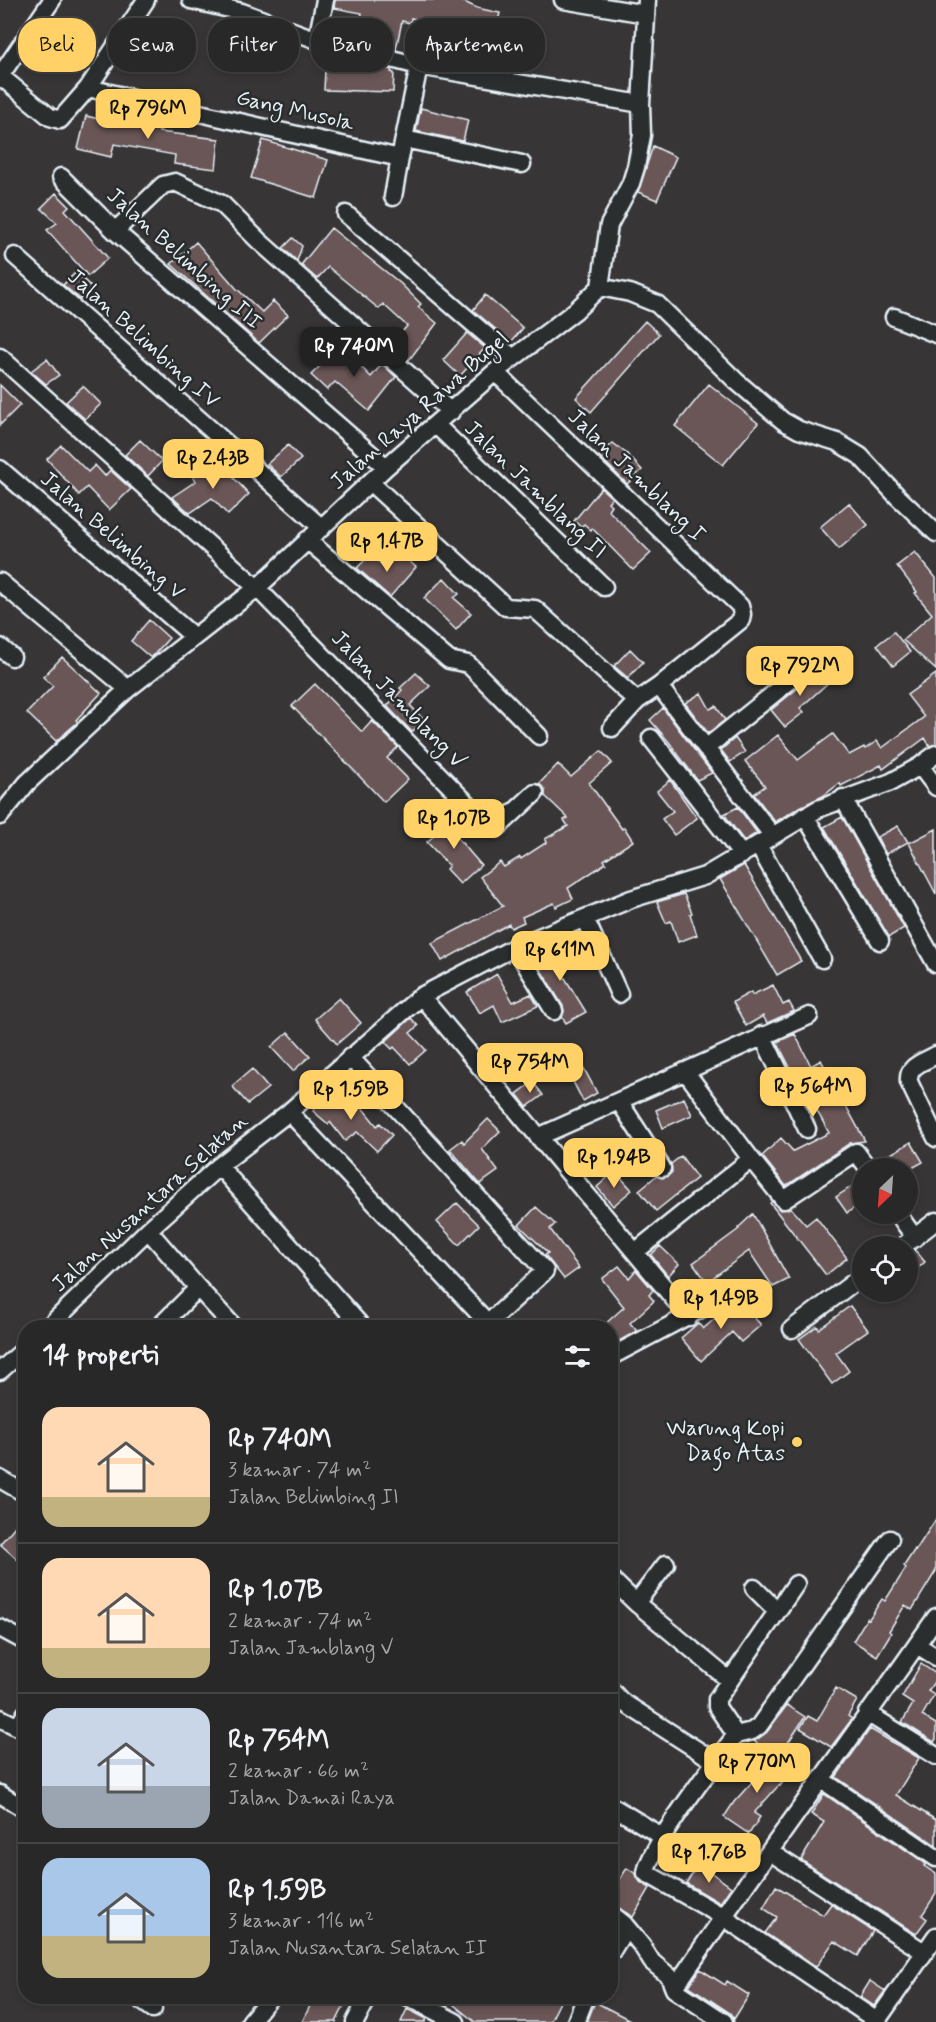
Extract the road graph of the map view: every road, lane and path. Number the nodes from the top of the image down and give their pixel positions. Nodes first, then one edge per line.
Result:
1 (52, 0) edge
2 (146, 0) edge
3 (191, 0) edge
4 (325, 0) edge
5 (563, 0) edge
6 (647, 7) edge
7 (321, 18) edge
8 (311, 38) edge
9 (417, 72) edge
10 (453, 72) edge
11 (0, 77) edge
12 (88, 88) junction
13 (641, 104) junction
14 (404, 139) junction
15 (400, 158) junction
16 (522, 164) dead end
17 (61, 177) dead end
18 (393, 197) dead end
19 (346, 214) dead end
20 (115, 231) junction
21 (15, 256) dead end
22 (600, 287) junction
23 (894, 317) dead end
24 (936, 333) edge
25 (0, 357) edge
26 (513, 358) junction
27 (495, 372) junction
28 (451, 412) junction
29 (436, 425) junction
30 (386, 467) junction
31 (0, 469) edge
32 (371, 483) junction
33 (322, 528) junction
34 (936, 533) edge
35 (307, 540) junction
36 (1, 584) edge
37 (604, 586) dead end
38 (257, 588) junction
39 (194, 637) junction
40 (797, 675) dead end
41 (659, 686) junction
42 (128, 690) junction
43 (637, 701) junction
44 (612, 728) dead end
45 (539, 736) dead end
46 (651, 738) dead end
47 (706, 748) junction
48 (936, 754) edge
49 (920, 766) junction
50 (936, 787) edge
51 (535, 793) dead end
52 (843, 798) junction
53 (0, 816) edge
54 (805, 816) junction
55 (772, 835) junction
56 (758, 845) junction
57 (742, 855) junction
58 (585, 918) junction
59 (880, 941) dead end
60 (515, 947) junction
61 (934, 956) edge
62 (822, 959) dead end
63 (619, 994) dead end
64 (421, 996) junction
65 (554, 1011) dead end
66 (809, 1016) dead end
67 (762, 1035) junction
68 (936, 1055) edge
69 (350, 1057) junction
70 (685, 1071) junction
71 (619, 1101) junction
72 (289, 1112) junction
73 (807, 1129) dead end
74 (538, 1137) junction
75 (936, 1138) edge
76 (860, 1158) edge
77 (751, 1159) junction
78 (219, 1166) junction
79 (662, 1168) dead end
80 (936, 1221) edge
81 (148, 1230) junction
82 (917, 1236) edge
83 (635, 1252) junction
84 (852, 1284) edge
85 (198, 1288) junction
86 (718, 1300) dead end
87 (689, 1317) junction
88 (55, 1320) edge
89 (166, 1320) edge
90 (228, 1320) edge
91 (356, 1320) edge
92 (481, 1320) edge
93 (491, 1320) edge
94 (792, 1329) dead end
95 (618, 1353) edge
96 (18, 1355) edge
97 (0, 1371) edge
98 (0, 1479) edge
99 (18, 1489) edge
100 (890, 1539) dead end
101 (666, 1564) dead end
102 (796, 1584) dead end
103 (618, 1586) edge
104 (754, 1588) dead end
105 (636, 1603) junction
106 (777, 1611) junction
107 (936, 1617) edge
108 (0, 1628) edge
109 (18, 1638) edge
110 (917, 1645) junction
111 (936, 1657) edge
112 (729, 1680) junction
113 (618, 1698) edge
114 (867, 1713) junction
115 (0, 1718) edge
116 (18, 1723) edge
117 (735, 1735) junction
118 (936, 1756) edge
119 (716, 1762) junction
120 (822, 1780) junction
121 (0, 1794) edge
122 (18, 1805) edge
123 (618, 1810) edge
124 (663, 1838) junction
125 (770, 1852) junction
126 (936, 1858) edge
127 (722, 1916) junction
128 (618, 1919) edge
129 (624, 1924) junction
130 (936, 1936) edge
131 (618, 1941) edge
132 (924, 1952) junction
133 (674, 1989) junction
134 (146, 2004) edge
135 (265, 2004) edge
136 (364, 2004) edge
137 (420, 2004) edge
138 (583, 2004) edge
139 (153, 2009) dead end
140 (447, 2020) edge
141 (877, 2021) edge
142 (250, 2022) edge
143 (354, 2022) edge
144 (576, 2022) edge
145 (724, 2022) edge

1 - 11 street
2 - 12 street
3 - 8 street
4 - 7 street
5 - 6 street
6 - 13 street
9 - 14 street
10 - 13 street
11 - 12 street
12 - 15 street, Gang Musola
13 - 22 street
14 - 15 street
14 - 16 street
15 - 18 street
17 - 20 street, Jalan Belimbing III
19 - 26 street
20 - 28 street
20 - 30 street, Jalan Belimbing III
21 - 33 street, Jalan Belimbing IV
22 - 26 street, Jalan Raya Rawa Bugel
22 - 34 street
23 - 24 street
25 - 38 street
26 - 27 street, Jalan Raya Rawa Bugel
27 - 28 street, Jalan Raya Rawa Bugel
27 - 41 street, Jalan Jamblang I
28 - 29 street, Jalan Raya Rawa Bugel
29 - 30 street, Jalan Raya Rawa Bugel
29 - 37 street, Jalan Jamblang II
30 - 32 street, Jalan Raya Rawa Bugel
31 - 39 street, Jalan Belimbing V
32 - 33 street, Jalan Raya Rawa Bugel
32 - 43 street
33 - 35 street, Jalan Raya Rawa Bugel
35 - 38 street, Jalan Raya Rawa Bugel
35 - 45 street
36 - 42 street
38 - 39 street, Jalan Raya Rawa Bugel
38 - 51 street, Jalan Jamblang V
39 - 42 street, Jalan Raya Rawa Bugel
40 - 47 street
41 - 43 street
41 - 47 street
42 - 53 street, Jalan Raya Rawa Bugel
43 - 44 street
46 - 57 street
47 - 55 street
48 - 49 street, Jalan Nusantara Selatan
49 - 50 street
49 - 52 street, Jalan Nusantara Selatan
52 - 54 street, Jalan Nusantara Selatan
52 - 61 street
54 - 55 street, Jalan Nusantara Selatan
54 - 59 street
55 - 56 street, Jalan Nusantara Selatan
56 - 57 street, Jalan Nusantara Selatan
56 - 62 street
57 - 58 street, Jalan Nusantara Selatan
58 - 60 street, Jalan Nusantara Selatan
58 - 63 street
60 - 64 street, Jalan Nusantara Selatan
60 - 65 street
64 - 69 street, Jalan Nusantara Selatan
64 - 74 street
66 - 67 street
67 - 70 street
67 - 73 street
68 - 75 street
69 - 72 street, Jalan Nusantara Selatan
69 - 93 street
70 - 71 street
70 - 77 street
71 - 74 street
71 - 79 street
72 - 78 street, Jalan Nusantara Selatan
72 - 92 street
74 - 83 street
76 - 77 street
77 - 83 street
78 - 81 street, Jalan Nusantara Selatan
78 - 91 street
80 - 82 street
81 - 85 street
81 - 88 street, Jalan Nusantara Selatan
83 - 87 street
84 - 94 street
85 - 89 street
85 - 90 street
86 - 87 street
87 - 95 street
96 - 97 street
98 - 99 street
100 - 117 street
101 - 105 street
102 - 106 street
103 - 105 street
104 - 106 street
105 - 112 street
106 - 112 street
107 - 110 street
108 - 109 street
110 - 111 street
110 - 114 street
112 - 117 street
113 - 119 street
114 - 118 street
114 - 120 street
115 - 116 street
117 - 119 street
119 - 124 street
120 - 125 street
120 - 126 street
121 - 122 street
123 - 124 street
124 - 127 street
125 - 127 street
125 - 132 street
127 - 133 street
127 - 141 street
128 - 129 street
129 - 131 street
129 - 133 street
130 - 132 street
132 - 141 street
133 - 145 street
134 - 139 street
135 - 142 street
136 - 143 street
137 - 140 street
138 - 144 street

